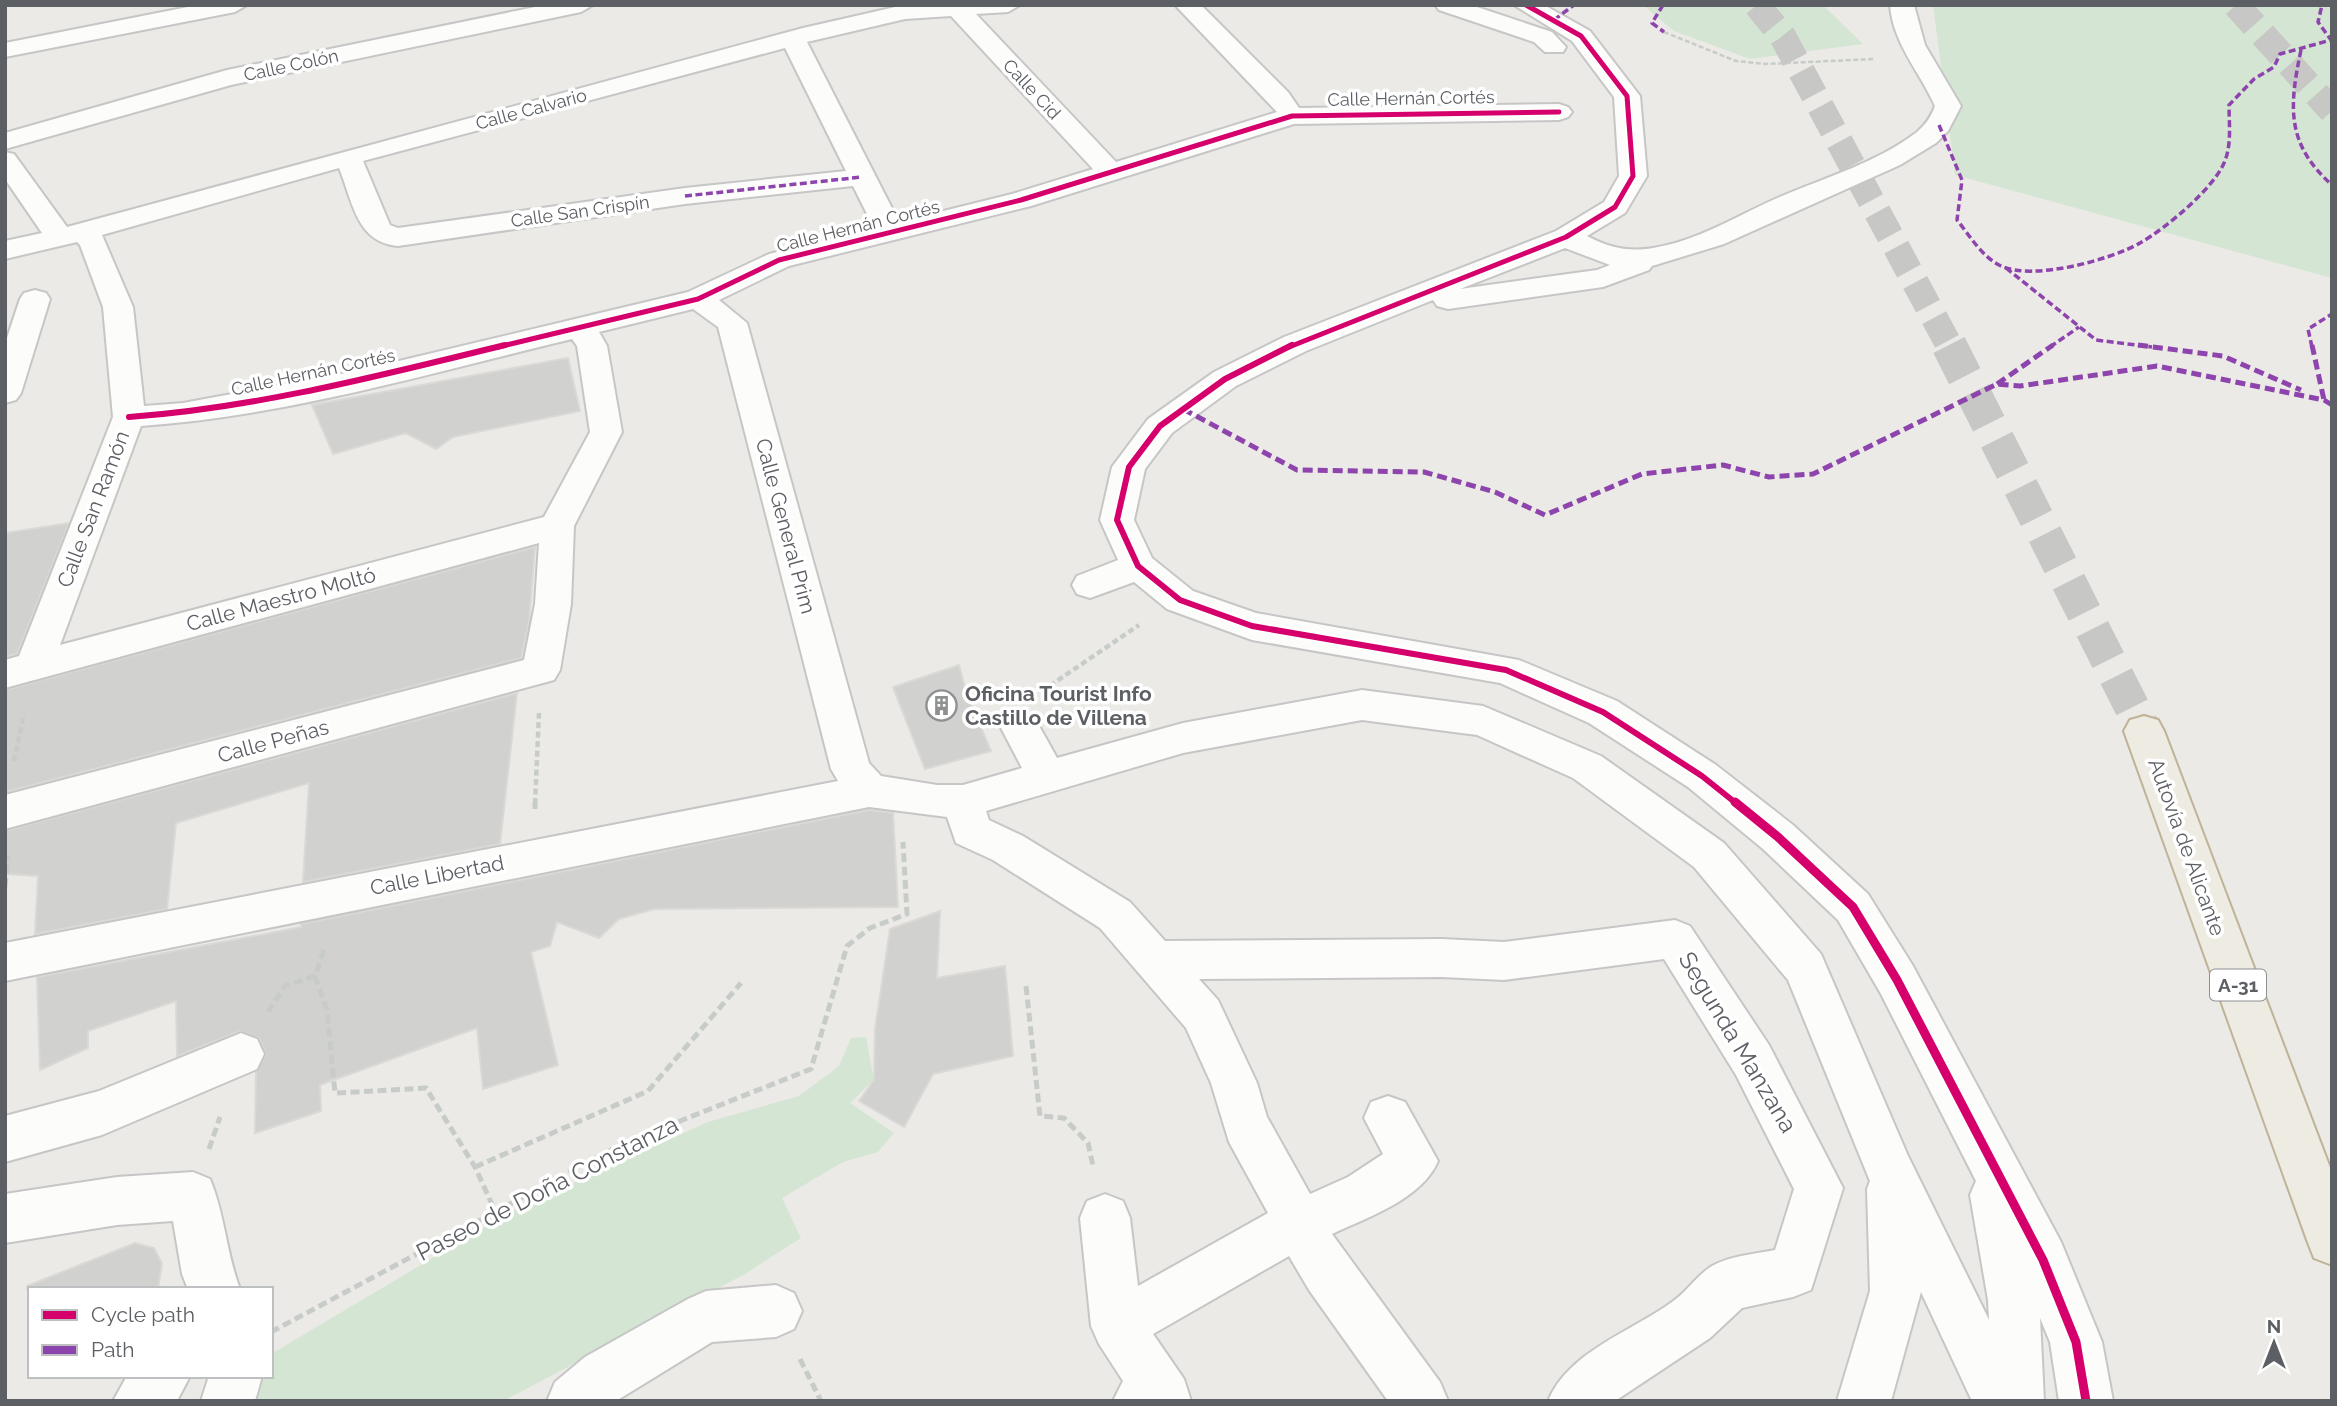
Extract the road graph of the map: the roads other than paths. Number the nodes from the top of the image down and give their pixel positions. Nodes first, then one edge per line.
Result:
1 (235, 5) edge
2 (581, 5) edge
3 (1008, 5) edge
4 (1187, 5) edge
5 (1447, 5) edge
6 (1526, 5) edge
7 (1902, 5) edge
8 (955, 7) edge
9 (533, 10) edge
10 (793, 38) junction
11 (5, 50) edge
12 (1559, 112) dead end
13 (1292, 116) junction
14 (5, 141) edge
15 (1631, 148) junction
16 (348, 157) junction
17 (5, 160) edge
18 (1111, 172) junction
19 (862, 177) junction
20 (891, 234) junction
21 (71, 236) junction
22 (1566, 237) junction
23 (5, 250) edge
24 (1660, 256) junction
25 (35, 299) dead end
26 (698, 299) junction
27 (1384, 309) junction
28 (582, 329) junction
29 (5, 393) edge
30 (129, 416) junction
31 (557, 526) junction
32 (1138, 566) junction
33 (1090, 585) road end
34 (20, 670) edge
35 (1019, 726) road end
36 (2144, 731) tunnel mouth
37 (1047, 777) junction
38 (875, 785) junction
39 (962, 801) junction
40 (5, 812) edge
41 (1157, 960) junction
42 (5, 962) edge
43 (241, 1054) road end
44 (1388, 1118) dead end
45 (5, 1139) edge
46 (1987, 1156) junction
47 (1891, 1173) junction
48 (1105, 1218) road end
49 (5, 1219) edge
50 (1298, 1224) junction
51 (2332, 1240) edge
52 (214, 1287) edge
53 (776, 1311) dead end
54 (1117, 1326) junction
55 (162, 1378) edge
56 (235, 1378) edge
57 (140, 1401) edge
58 (228, 1401) edge
59 (574, 1401) edge
60 (1140, 1401) edge
61 (1421, 1401) edge
62 (1575, 1401) edge
63 (1864, 1401) edge
64 (2000, 1401) edge
65 (2017, 1401) edge
66 (2086, 1401) edge

1 - 11 street
2 - 9 street, Calle Colón
3 - 8 street, Calle Calvario
4 - 13 street
5 - 15 street
6 - 15 street
7 - 24 street
8 - 10 street, Calle Calvario
8 - 18 street, Calle Cid
9 - 14 street, Calle Colón
10 - 16 street, Calle Calvario
10 - 19 street
12 - 13 street, Calle Hernán Cortés
13 - 18 street, Calle Hernán Cortés
15 - 22 street
16 - 19 street, Calle San Crispín
16 - 21 street, Calle Calvario
17 - 21 street, Calle San Ramón
18 - 20 street, Calle Hernán Cortés
19 - 20 street
20 - 26 street, Calle Hernán Cortés
21 - 23 street, Calle Calvario
21 - 30 street, Calle San Ramón
22 - 24 street
22 - 27 street
24 - 27 street
25 - 29 street
26 - 28 street, Calle Hernán Cortés
26 - 38 street, Calle General Prim
27 - 32 street
28 - 30 street, Calle Hernán Cortés
28 - 31 street
30 - 34 street, Calle San Ramón
31 - 34 street, Calle Maestro Moltó
31 - 40 street, Calle Peñas
32 - 33 street
32 - 46 street
35 - 37 street
36 - 51 highway, Autovía de Alicante / A-31
37 - 39 street
37 - 47 street
38 - 39 street, Calle Libertad
38 - 42 street, Calle Libertad
39 - 41 street
41 - 50 street
41 - 62 street, Segunda Manzana
43 - 45 street
44 - 50 street
46 - 65 street
46 - 66 street
47 - 63 street
47 - 64 street
48 - 54 street
49 - 52 street
50 - 54 street
50 - 61 street
53 - 59 street
54 - 60 street
55 - 57 street
56 - 58 street

